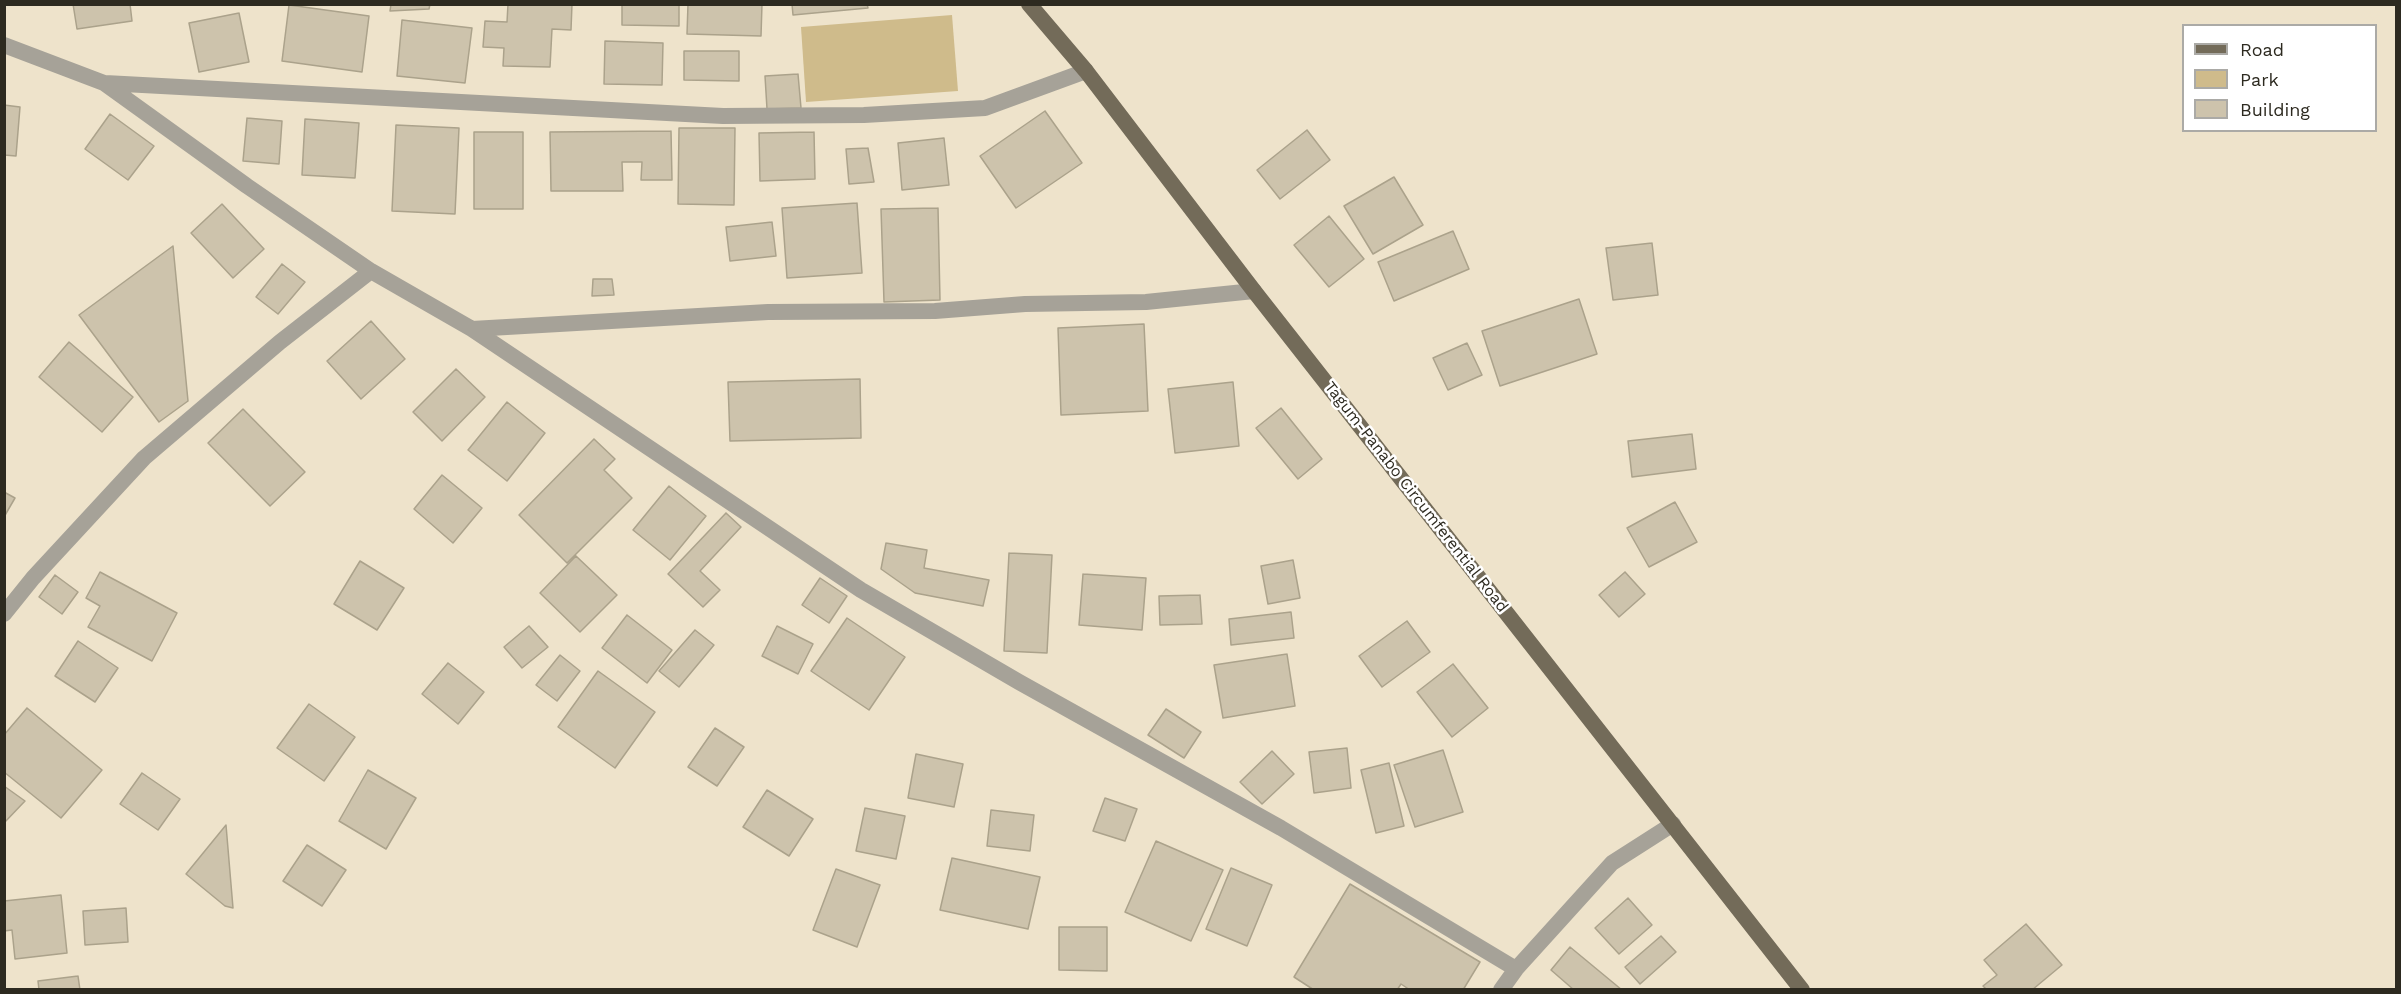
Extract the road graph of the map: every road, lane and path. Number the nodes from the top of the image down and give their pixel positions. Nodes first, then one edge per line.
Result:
1 (1029, 4) edge
2 (4, 45) edge
3 (1086, 71) junction
4 (104, 83) junction
5 (371, 271) junction
6 (1254, 291) junction
7 (472, 329) junction
8 (4, 614) edge
9 (1673, 824) junction
10 (1516, 969) junction
11 (1501, 990) edge
12 (1802, 990) edge

1 - 3 main road, Tagum-Panabo Circumferential Road
2 - 4 street
3 - 4 street
3 - 6 main road, Tagum-Panabo Circumferential Road
4 - 5 street
5 - 7 street
5 - 8 street
6 - 7 street
6 - 9 main road, Tagum-Panabo Circumferential Road
7 - 10 street
9 - 10 street
9 - 12 main road, Tagum-Panabo Circumferential Road
10 - 11 street

